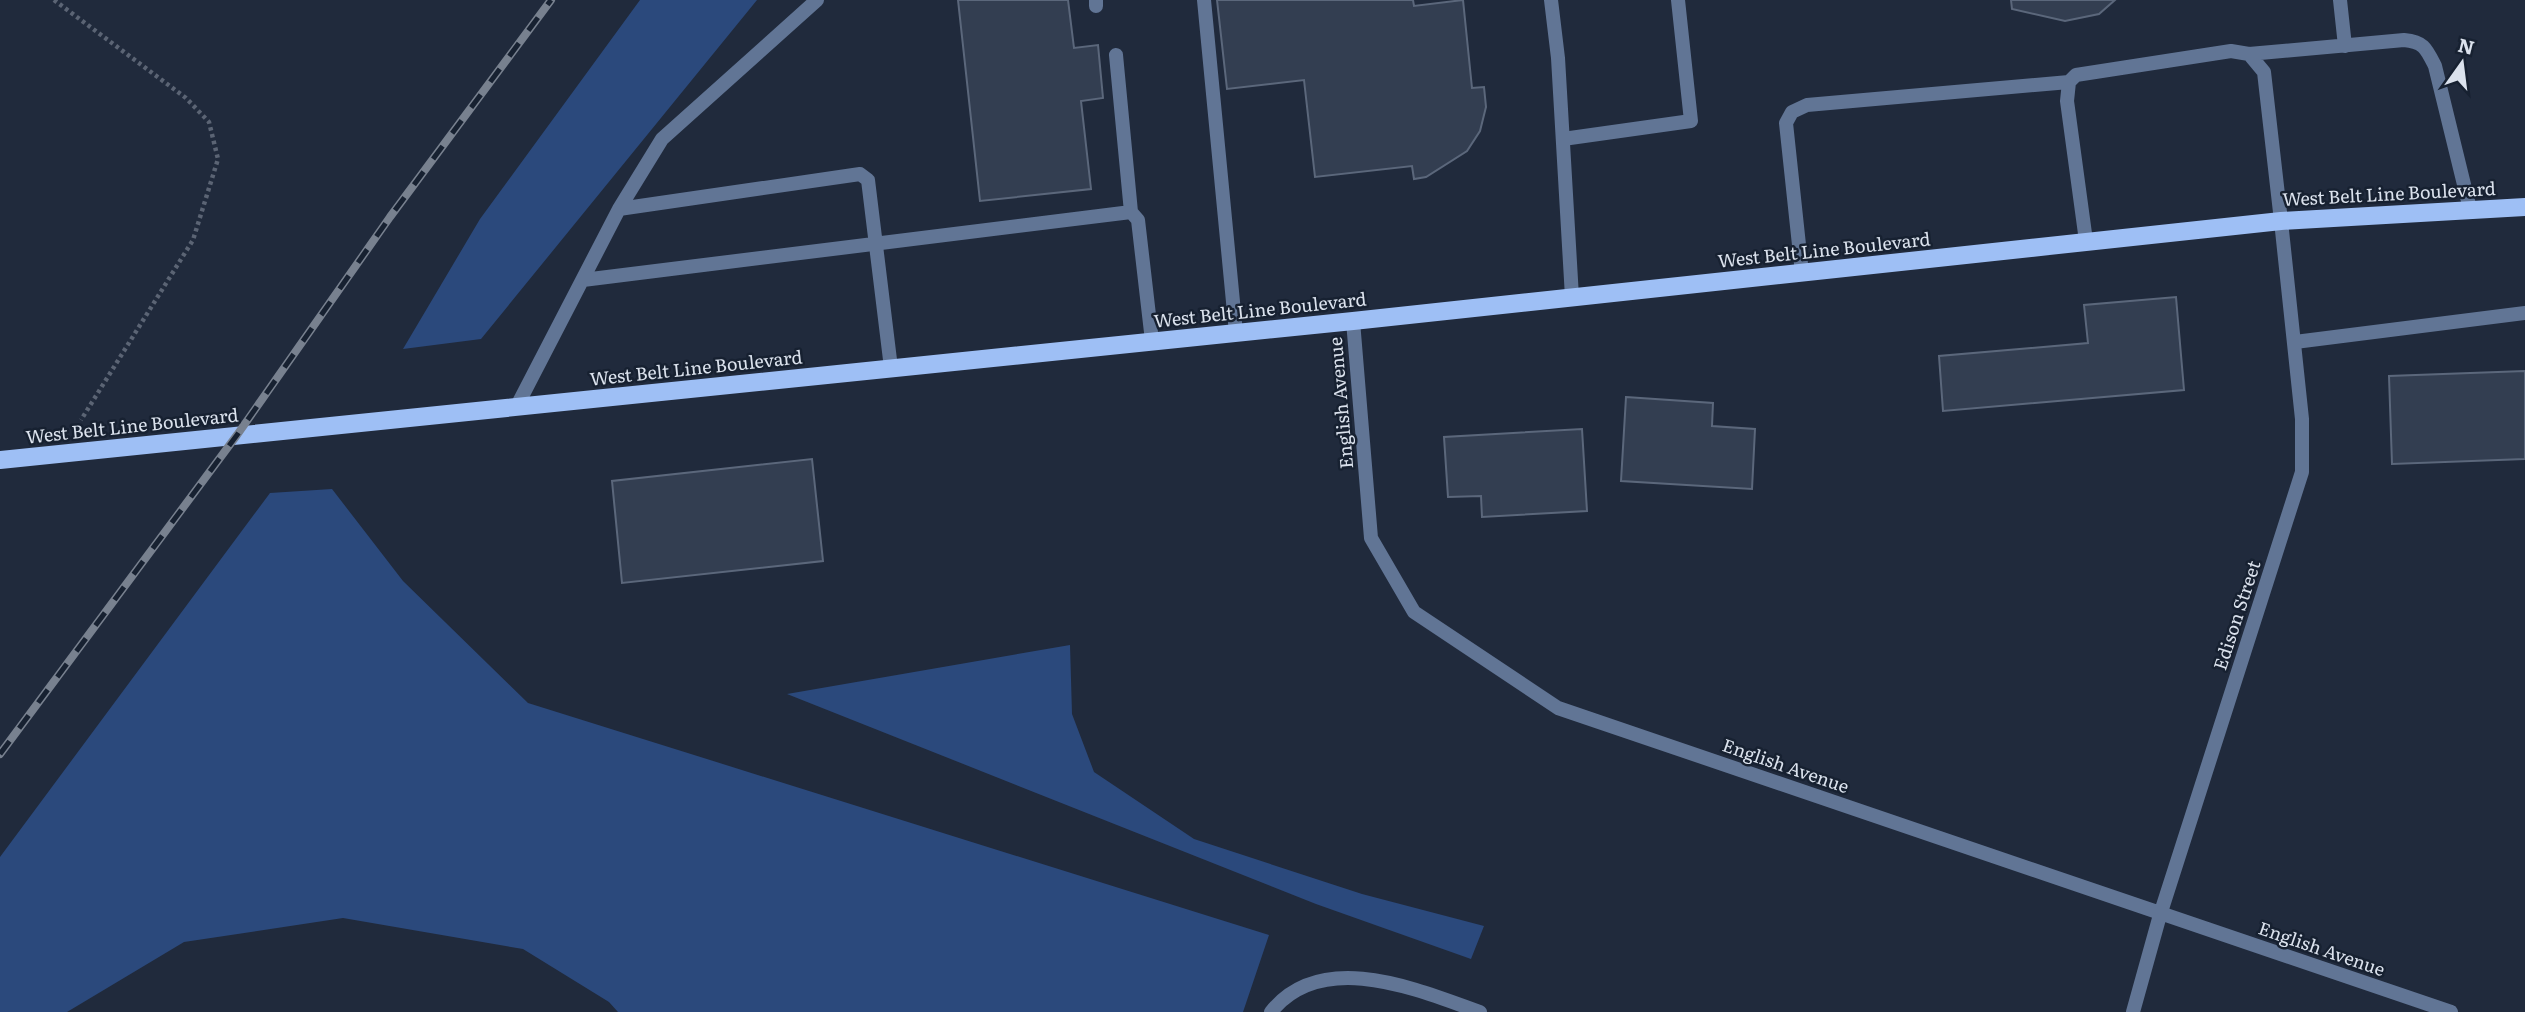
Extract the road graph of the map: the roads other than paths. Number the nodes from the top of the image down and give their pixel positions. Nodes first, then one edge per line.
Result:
1 (817, 0) edge
2 (1204, 0) edge
3 (1551, 0) edge
4 (1678, 0) edge
5 (2340, 0) edge
6 (2345, 46) junction
7 (2249, 54) junction
8 (1116, 55) dead end
9 (2069, 82) junction
10 (1563, 139) junction
11 (2525, 207) edge
12 (619, 209) junction
13 (2470, 209) junction
14 (1131, 212) junction
15 (2281, 220) junction
16 (2086, 242) junction
17 (876, 244) junction
18 (1802, 273) junction
19 (583, 280) junction
20 (1572, 298) junction
21 (2525, 313) edge
22 (1353, 321) junction
23 (1236, 333) junction
24 (1152, 341) junction
25 (2295, 342) junction
26 (891, 369) junction
27 (517, 406) junction
28 (0, 460) edge
29 (2160, 915) junction
30 (1271, 1012) edge
31 (1480, 1012) edge
32 (2133, 1012) edge
33 (2451, 1012) edge

1 - 12 street
2 - 23 street
3 - 10 street
4 - 10 street
5 - 6 street
6 - 7 street
6 - 13 street
7 - 9 street
7 - 15 street, Edison Street
8 - 14 street
9 - 16 street
9 - 18 street
10 - 20 street
11 - 13 main road, West Belt Line Boulevard
12 - 17 street
12 - 19 street
13 - 15 main road, West Belt Line Boulevard
14 - 17 street
14 - 24 street
15 - 16 main road, West Belt Line Boulevard
15 - 25 street, Edison Street
16 - 18 main road, West Belt Line Boulevard
17 - 19 street
17 - 26 street
18 - 20 main road, West Belt Line Boulevard
19 - 27 street
20 - 22 main road, West Belt Line Boulevard
21 - 25 street
22 - 23 main road, West Belt Line Boulevard
22 - 29 street, English Avenue
23 - 24 main road, West Belt Line Boulevard
24 - 26 main road, West Belt Line Boulevard
25 - 29 street, Edison Street
26 - 27 main road, West Belt Line Boulevard
27 - 28 main road, West Belt Line Boulevard
29 - 32 street, Edison Street
29 - 33 street, English Avenue
30 - 31 street

